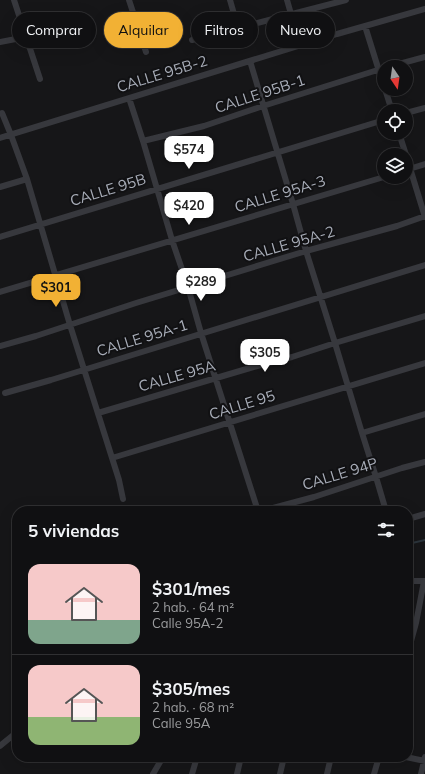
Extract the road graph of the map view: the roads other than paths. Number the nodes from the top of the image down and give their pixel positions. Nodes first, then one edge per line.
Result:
1 (14, 0) edge
2 (129, 0) edge
3 (230, 0) edge
4 (287, 0) edge
5 (346, 0) edge
6 (425, 9) edge
7 (18, 12) edge
8 (233, 12) edge
9 (291, 12) edge
10 (300, 12) edge
11 (365, 26) junction
12 (12, 40) edge
13 (0, 42) edge
14 (30, 48) edge
15 (146, 52) dead end
16 (425, 57) edge
17 (378, 60) edge
18 (413, 60) edge
19 (250, 61) junction
20 (377, 70) edge
21 (40, 79) dead end
22 (129, 98) junction
23 (263, 106) junction
24 (425, 108) edge
25 (413, 111) edge
26 (2, 113) dead end
27 (377, 122) edge
28 (11, 135) junction
29 (0, 138) edge
30 (143, 141) junction
31 (277, 152) junction
32 (425, 164) edge
33 (413, 168) edge
34 (27, 179) junction
35 (377, 179) edge
36 (413, 183) edge
37 (0, 187) edge
38 (158, 189) junction
39 (293, 204) junction
40 (425, 216) edge
41 (41, 225) junction
42 (0, 237) edge
43 (172, 240) junction
44 (306, 251) junction
45 (425, 265) edge
46 (56, 275) junction
47 (188, 287) junction
48 (0, 292) edge
49 (320, 298) junction
50 (425, 316) edge
51 (70, 325) junction
52 (201, 333) junction
53 (335, 343) junction
54 (0, 346) edge
55 (425, 364) edge
56 (85, 369) junction
57 (215, 378) junction
58 (348, 387) junction
59 (5, 393) dead end
60 (98, 413) junction
61 (425, 414) edge
62 (230, 422) junction
63 (362, 433) junction
64 (112, 458) junction
65 (425, 462) edge
66 (376, 477) junction
67 (123, 499) dead end
68 (256, 506) edge
69 (281, 506) edge
70 (385, 506) edge
71 (425, 514) edge
72 (413, 518) edge
73 (413, 581) edge
74 (425, 581) edge
75 (413, 634) edge
76 (12, 736) edge
77 (0, 746) edge
78 (413, 758) edge
79 (425, 760) edge
80 (160, 762) edge
81 (196, 762) edge
82 (240, 762) edge
83 (283, 762) edge
84 (330, 762) edge
85 (378, 762) edge
86 (153, 774) edge
87 (192, 774) edge
88 (237, 774) edge
89 (280, 774) edge
90 (327, 774) edge
91 (374, 774) edge
92 (421, 774) edge

1 - 7 street
2 - 15 street
3 - 8 street
4 - 9 street
5 - 10 street
6 - 11 street, CALLE 95B-2
11 - 17 street
11 - 19 street, CALLE 95B-2
12 - 13 street
14 - 21 street
16 - 18 street
19 - 22 street, CALLE 95B-2
19 - 23 street
20 - 23 street, CALLE 95B-1
22 - 28 street, CALLE 95B-2
22 - 30 street
23 - 30 street, CALLE 95B-1
23 - 31 street
24 - 25 street
26 - 28 street
27 - 31 street, CALLE 95B
28 - 29 street, CALLE 95B-2
28 - 34 street
30 - 38 street
31 - 38 street, CALLE 95B
31 - 39 street
32 - 33 street
34 - 37 street
34 - 41 street
35 - 39 street, CALLE 95A-3
36 - 40 street
38 - 41 street, CALLE 95B
38 - 43 street
39 - 43 street, CALLE 95A-3
39 - 44 street
40 - 44 street, CALLE 95A-2
41 - 42 street, CALLE 95B
41 - 46 street
43 - 46 street, CALLE 95A-3
43 - 47 street
44 - 47 street, CALLE 95A-2
44 - 49 street
45 - 49 street, CALLE 95A-1
46 - 48 street, CALLE 95A-3
46 - 51 street
47 - 51 street, CALLE 95A-2
47 - 52 street
49 - 52 street, CALLE 95A-1
49 - 53 street
50 - 53 street, CALLE 95A
51 - 54 street, CALLE 95A-2
51 - 56 street
52 - 56 street, CALLE 95A-1
52 - 57 street
53 - 57 street, CALLE 95A
53 - 58 street
55 - 58 street, CALLE 95
56 - 59 street, CALLE 95A-1
56 - 60 street
57 - 60 street, CALLE 95A
57 - 62 street
58 - 62 street, CALLE 95
58 - 63 street
60 - 64 street
61 - 63 street
62 - 64 street, CALLE 95
62 - 68 street
63 - 66 street
64 - 67 street
65 - 66 street, CALLE 94P
66 - 69 street, CALLE 94P
66 - 70 street
71 - 72 street
73 - 74 street
74 - 75 street
76 - 77 street
78 - 79 street
79 - 92 street
80 - 86 street
81 - 87 street
82 - 88 street
83 - 89 street
84 - 90 street
85 - 91 street

